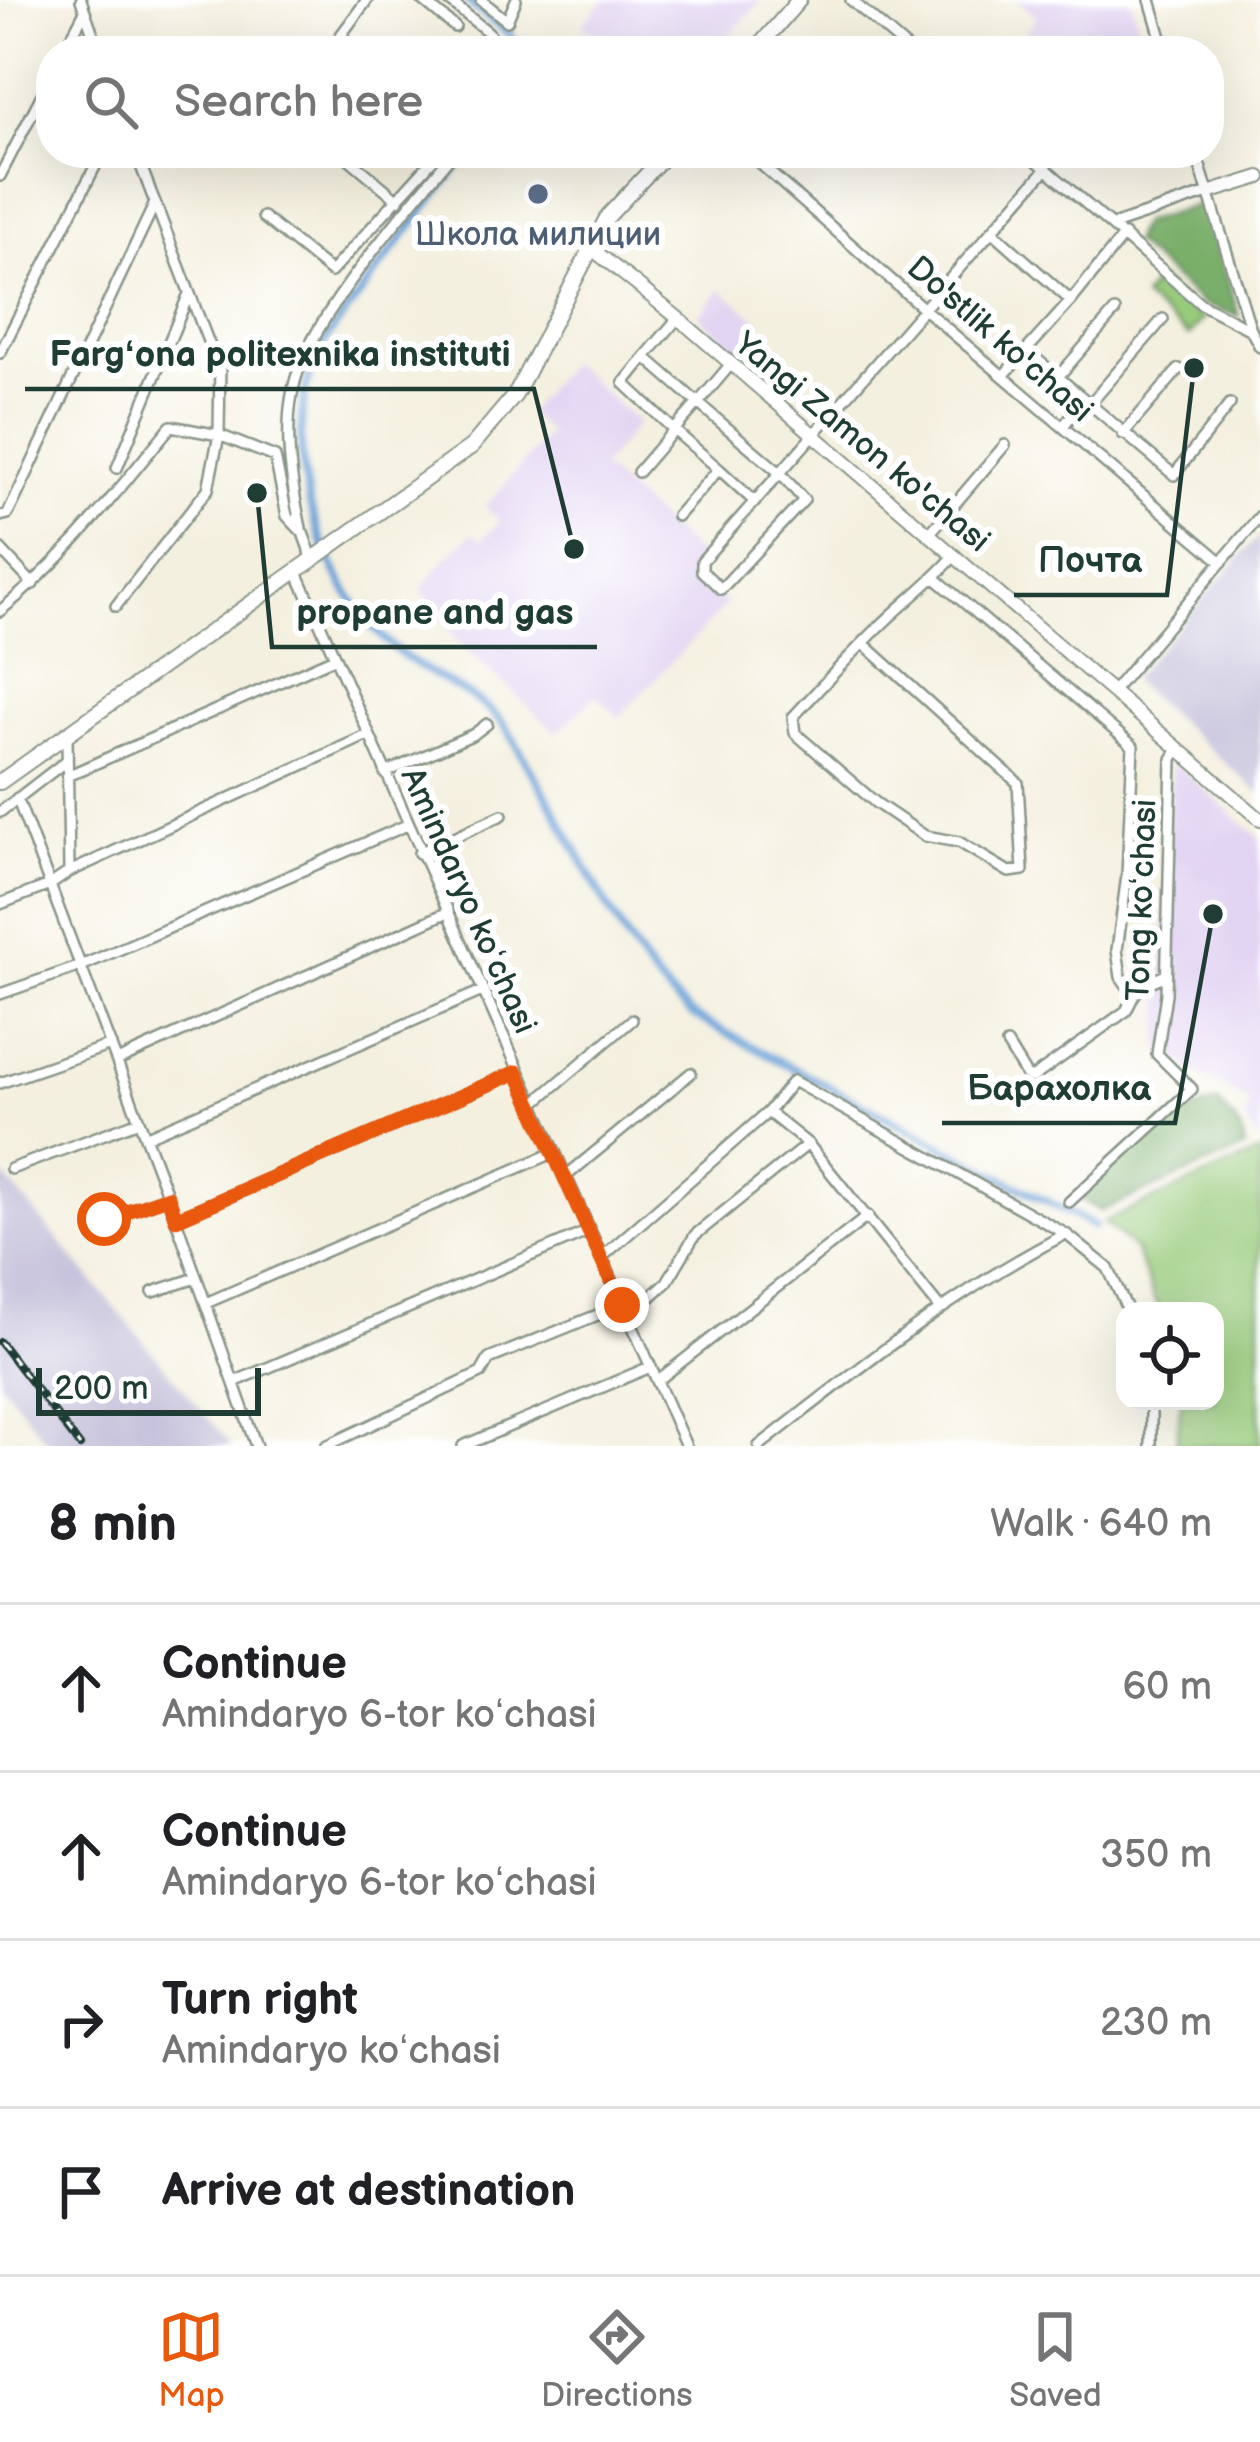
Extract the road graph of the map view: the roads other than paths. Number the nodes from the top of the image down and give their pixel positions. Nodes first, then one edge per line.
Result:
1 (368, 0) edge
2 (422, 0) edge
3 (448, 0) edge
4 (481, 0) edge
5 (516, 0) edge
6 (799, 0) edge
7 (851, 0) edge
8 (1150, 0) edge
9 (83, 6) edge
10 (455, 27) dead end
11 (70, 36) edge
12 (94, 36) edge
13 (342, 36) edge
14 (491, 36) edge
15 (768, 36) edge
16 (893, 36) edge
17 (1161, 36) edge
18 (36, 106) edge
19 (94, 168) edge
20 (142, 168) edge
21 (360, 168) edge
22 (426, 168) edge
23 (442, 168) edge
24 (653, 168) edge
25 (765, 168) edge
26 (1047, 168) joint
27 (1200, 168) edge
28 (0, 176) edge
29 (1260, 177) edge
30 (1208, 193) junction
31 (398, 200) junction
32 (155, 203) junction
33 (263, 218) dead end
34 (1113, 225) junction
35 (992, 231) junction
36 (1124, 235) junction
37 (591, 248) junction
38 (189, 293) junction
39 (1071, 301) junction
40 (924, 309) junction
41 (1115, 310) dead end
42 (678, 318) junction
43 (1163, 319) dead end
44 (1251, 330) junction
45 (1260, 347) edge
46 (1026, 350) junction
47 (0, 353) edge
48 (645, 357) junction
49 (731, 364) junction
50 (1179, 369) dead end
51 (1003, 376) junction
52 (1058, 377) junction
53 (1086, 402) junction
54 (698, 403) junction
55 (1230, 404) dead end
56 (1063, 427) junction
57 (674, 430) junction
58 (1123, 434) junction
59 (219, 435) junction
60 (814, 436) junction
61 (1005, 445) dead end
62 (117, 468) dead end
63 (719, 469) junction
64 (638, 472) dead end
65 (780, 473) junction
66 (755, 502) junction
67 (0, 516) edge
68 (676, 516) dead end
69 (1260, 516) edge
70 (303, 533) junction
71 (930, 533) junction
72 (0, 549) edge
73 (955, 555) junction
74 (315, 558) junction
75 (1222, 562) junction
76 (297, 572) junction
77 (935, 578) junction
78 (34, 584) junction
79 (116, 606) dead end
80 (0, 611) edge
81 (862, 644) junction
82 (334, 658) junction
83 (1114, 690) junction
84 (487, 724) dead end
85 (368, 735) junction
86 (67, 736) junction
87 (1178, 749) junction
88 (66, 761) junction
89 (385, 773) junction
90 (67, 776) junction
91 (0, 782) edge
92 (17, 798) junction
93 (0, 812) edge
94 (502, 815) dead end
95 (1260, 819) edge
96 (407, 825) junction
97 (419, 854) junction
98 (70, 872) junction
99 (50, 885) junction
100 (0, 904) edge
101 (446, 913) junction
102 (81, 966) junction
103 (1166, 975) junction
104 (482, 991) junction
105 (0, 994) edge
106 (1133, 995) junction
107 (632, 1020) dead end
108 (1007, 1044) dead end
109 (111, 1045) junction
110 (117, 1061) junction
111 (517, 1072) junction
112 (691, 1073) dead end
113 (0, 1083) edge
114 (532, 1106) junction
115 (768, 1112) junction
116 (139, 1120) junction
117 (145, 1137) junction
118 (808, 1144) junction
119 (554, 1153) junction
120 (11, 1168) dead end
121 (565, 1177) junction
122 (168, 1197) junction
123 (1069, 1202) dead end
124 (868, 1216) junction
125 (104, 1219) dead end
126 (176, 1219) junction
127 (590, 1232) junction
128 (1066, 1234) junction
129 (601, 1258) junction
130 (196, 1278) junction
131 (152, 1292) dead end
132 (1125, 1302) edge
133 (206, 1303) junction
134 (622, 1305) junction
135 (939, 1307) junction
136 (628, 1318) junction
137 (650, 1367) junction
138 (234, 1382) junction
139 (657, 1382) junction
140 (1151, 1410) edge
141 (256, 1446) edge
142 (326, 1446) edge
143 (463, 1446) edge
144 (686, 1446) edge
145 (759, 1446) edge
146 (1150, 1446) edge

1 - 13 street
2 - 10 street
3 - 14 street
4 - 5 street
6 - 15 main road
7 - 16 street
8 - 17 street
9 - 11 street
9 - 12 street
18 - 28 street
19 - 47 street
20 - 32 street
21 - 31 street
22 - 31 street
23 - 70 street
24 - 37 main road
25 - 40 street, Do'stlik ko'chasi
26 - 34 street
26 - 35 street
27 - 30 street
29 - 30 street
30 - 34 street
30 - 44 street
31 - 33 street
32 - 38 street
32 - 67 street
34 - 36 street
35 - 39 street
35 - 40 street
36 - 39 street
36 - 44 street
37 - 42 street, Yangi Zamon ko'chasi
37 - 74 main road
38 - 59 street
38 - 62 street
39 - 46 street
40 - 51 street, Do'stlik ko'chasi
40 - 60 street
41 - 52 street
42 - 48 street
42 - 49 street, Yangi Zamon ko'chasi
43 - 53 street
44 - 45 street
46 - 51 street
46 - 52 street
48 - 54 street
48 - 57 street
49 - 54 street
49 - 60 street, Yangi Zamon ko'chasi
50 - 58 street
51 - 56 street, Do'stlik ko'chasi
52 - 53 street
53 - 56 street
53 - 58 street
54 - 57 street
54 - 65 street
55 - 58 street
56 - 75 street, Do'stlik ko'chasi
57 - 63 street
57 - 64 street
59 - 70 street
59 - 78 street
59 - 79 street
60 - 65 street
60 - 71 street, Yangi Zamon ko'chasi
61 - 71 street
63 - 66 street
63 - 68 street
65 - 66 street
65 - 66 street
69 - 75 street
70 - 74 street
71 - 73 street, Yangi Zamon ko'chasi
72 - 78 street
73 - 77 street
73 - 83 street, Yangi Zamon ko'chasi
74 - 76 main road
75 - 83 street
76 - 82 street, Amindaryo koʻchasi
76 - 86 main road
77 - 81 street
77 - 106 street
78 - 80 street
81 - 81 street
82 - 85 street, Amindaryo koʻchasi
82 - 90 street
83 - 87 street, Yangi Zamon ko'chasi
84 - 89 street
85 - 89 street, Amindaryo koʻchasi
85 - 98 street
86 - 88 street
86 - 91 main road
87 - 95 street, Yangi Zamon ko'chasi
87 - 103 street, Tong koʻchasi
88 - 90 street
88 - 92 street
89 - 96 street, Amindaryo koʻchasi
90 - 98 street
92 - 93 street
92 - 99 street
94 - 97 street
96 - 97 street, Amindaryo koʻchasi
96 - 102 street
97 - 101 street, Amindaryo koʻchasi
98 - 99 street
99 - 100 street
99 - 102 street
101 - 104 street, Amindaryo koʻchasi
101 - 110 street
102 - 105 street
102 - 109 street
103 - 106 street
103 - 123 street, Tong koʻchasi
104 - 111 street, Amindaryo koʻchasi
104 - 117 street
106 - 108 street
107 - 114 street
109 - 110 street
109 - 113 street
110 - 116 street
111 - 114 street, Amindaryo koʻchasi
111 - 126 street
112 - 121 street
114 - 119 street, Amindaryo koʻchasi
115 - 118 street
115 - 128 street
115 - 129 street
116 - 117 street
116 - 120 street
117 - 122 street
118 - 124 street
118 - 136 street
119 - 121 street, Amindaryo koʻchasi
119 - 133 street
121 - 127 street, Amindaryo koʻchasi
122 - 125 street
122 - 126 street
124 - 135 street
124 - 139 street
126 - 130 street
127 - 129 street, Amindaryo koʻchasi
127 - 138 street
128 - 132 street
128 - 135 street
129 - 134 street, Amindaryo koʻchasi
130 - 131 street
130 - 133 street
133 - 138 street
134 - 136 street, Amindaryo koʻchasi
134 - 142 street
135 - 145 street
136 - 137 street, Amindaryo koʻchasi
137 - 139 street, Amindaryo koʻchasi
137 - 143 street
138 - 141 street
139 - 144 street, Amindaryo koʻchasi
140 - 146 street

